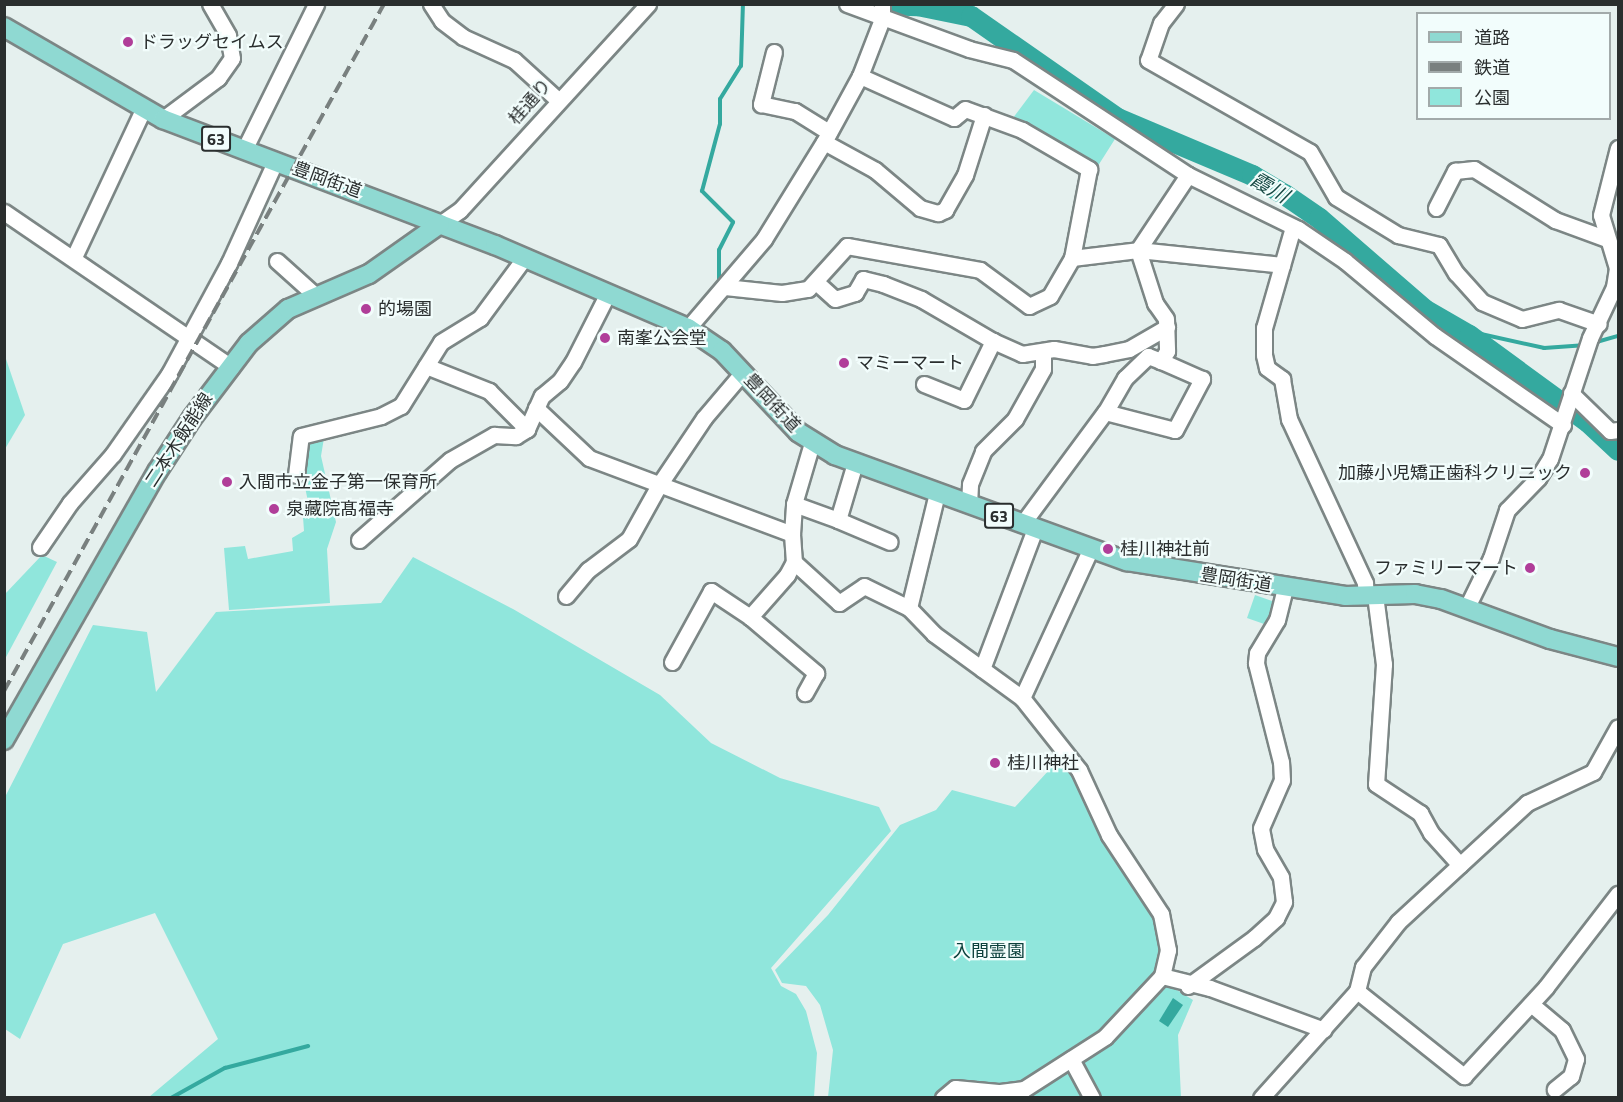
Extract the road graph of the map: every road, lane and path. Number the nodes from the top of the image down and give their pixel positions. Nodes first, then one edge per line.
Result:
1 (210, 4) edge
2 (315, 4) edge
3 (431, 4) edge
4 (648, 4) edge
5 (847, 4) edge
6 (1176, 4) edge
7 (882, 12) edge
8 (4, 27) edge
9 (774, 52) dead end
10 (860, 76) junction
11 (558, 100) junction
12 (143, 110) junction
13 (984, 115) junction
14 (163, 119) junction
15 (826, 137) junction
16 (1618, 148) edge
17 (244, 150) junction
18 (275, 162) junction
19 (1188, 175) junction
20 (1436, 208) dead end
21 (4, 212) edge
22 (440, 224) junction
23 (1293, 227) junction
24 (1607, 239) junction
25 (1138, 250) junction
26 (525, 257) junction
27 (74, 258) junction
28 (1072, 258) junction
29 (277, 261) dead end
30 (1282, 265) junction
31 (816, 282) junction
32 (725, 287) junction
33 (608, 293) junction
34 (316, 296) junction
35 (1613, 306) edge
36 (1599, 324) junction
37 (1167, 327) junction
38 (688, 328) junction
39 (190, 336) junction
40 (993, 341) junction
41 (1043, 353) junction
42 (1161, 362) junction
43 (426, 366) junction
44 (231, 367) junction
45 (743, 372) junction
46 (924, 384) dead end
47 (1570, 396) junction
48 (536, 408) junction
49 (1105, 412) junction
50 (1564, 422) junction
51 (527, 429) junction
52 (1618, 430) edge
53 (812, 443) junction
54 (855, 463) junction
55 (296, 476) dead end
56 (659, 485) junction
57 (938, 493) junction
58 (794, 504) junction
59 (969, 504) junction
60 (838, 520) junction
61 (1028, 526) junction
62 (792, 534) junction
63 (359, 540) dead end
64 (890, 542) dead end
65 (40, 548) dead end
66 (1090, 550) junction
67 (794, 562) junction
68 (1285, 588) junction
69 (566, 596) dead end
70 (1371, 596) junction
71 (1467, 607) junction
72 (909, 608) junction
73 (750, 617) junction
74 (1618, 657) edge
75 (672, 662) dead end
76 (982, 669) junction
77 (805, 693) dead end
78 (1022, 698) junction
79 (1618, 727) edge
80 (4, 740) edge
81 (1460, 865) junction
82 (1618, 894) edge
83 (1162, 976) junction
84 (1188, 986) junction
85 (1357, 991) junction
86 (1531, 1004) junction
87 (1324, 1030) junction
88 (1071, 1059) junction
89 (1555, 1089) dead end
90 (943, 1098) edge
91 (1092, 1098) edge
92 (1261, 1098) edge

1 - 14 street
2 - 17 street
3 - 11 street
4 - 11 street, 桂通り
5 - 7 street
6 - 36 street
7 - 10 street
7 - 19 street
8 - 12 main road, 豊岡街道 / 63
9 - 15 street
10 - 13 street
10 - 15 street
11 - 22 street, 桂通り
12 - 14 main road, 豊岡街道 / 63
12 - 27 street
13 - 15 street
13 - 28 street
14 - 17 main road, 豊岡街道 / 63
15 - 32 street
16 - 24 street
17 - 18 main road, 豊岡街道 / 63
18 - 22 main road, 豊岡街道 / 63
18 - 39 street
19 - 23 street
19 - 25 street
20 - 24 street
21 - 27 street
22 - 26 main road, 豊岡街道 / 63
22 - 34 main road, 二本木飯能線
23 - 30 street
23 - 50 street
24 - 35 street
25 - 28 street
25 - 30 street
25 - 37 street
26 - 33 main road, 豊岡街道 / 63
26 - 43 street
27 - 39 street
28 - 31 street
29 - 34 street
30 - 70 street
31 - 32 street
31 - 40 street
32 - 38 street
33 - 38 main road, 豊岡街道 / 63
33 - 48 street
34 - 44 main road, 二本木飯能線
35 - 36 street
36 - 47 street
37 - 41 street
37 - 42 street
38 - 45 main road, 豊岡街道 / 63
39 - 44 street
39 - 65 street
40 - 41 street
40 - 46 street
41 - 59 street
42 - 49 street
42 - 49 street
43 - 51 street
43 - 55 street
44 - 80 main road, 二本木飯能線
45 - 53 main road, 豊岡街道 / 63
45 - 56 street
47 - 50 street
47 - 52 street
48 - 51 street
48 - 56 street
49 - 61 street
50 - 71 street
51 - 63 street
53 - 54 main road, 豊岡街道 / 63
53 - 58 street
54 - 57 main road, 豊岡街道 / 63
54 - 60 street
56 - 62 street
56 - 69 street
57 - 59 main road, 豊岡街道 / 63
57 - 72 street
58 - 60 street
58 - 62 street
59 - 61 main road, 豊岡街道 / 63
60 - 64 street
61 - 66 main road, 豊岡街道 / 63
61 - 76 street
62 - 67 street
66 - 68 main road, 豊岡街道 / 63
66 - 78 street
67 - 72 street
67 - 73 street
68 - 70 main road, 豊岡街道 / 63
68 - 84 street
70 - 71 main road, 豊岡街道 / 63
70 - 81 street
71 - 74 main road, 豊岡街道 / 63
72 - 76 street
73 - 75 street
73 - 77 street
76 - 78 street
78 - 83 street
79 - 81 street
81 - 85 street
82 - 86 street
83 - 84 street
83 - 88 street
84 - 87 street
85 - 86 street
85 - 87 street
86 - 89 street
87 - 92 street
88 - 90 street
88 - 91 street

